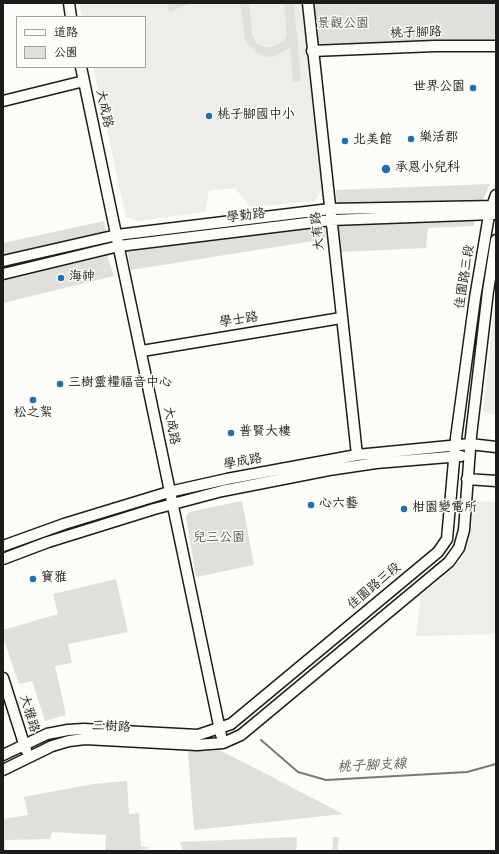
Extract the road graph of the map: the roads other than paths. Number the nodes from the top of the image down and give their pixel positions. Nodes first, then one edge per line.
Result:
1 (69, 3) edge
2 (308, 3) edge
3 (72, 16) edge
4 (496, 46) edge
5 (312, 51) junction
6 (81, 68) edge
7 (84, 81) junction
8 (3, 101) edge
9 (496, 195) edge
10 (330, 209) junction
11 (493, 210) edge
12 (331, 220) junction
13 (117, 234) junction
14 (496, 240) edge
15 (119, 246) junction
16 (3, 261) edge
17 (3, 274) edge
18 (492, 292) edge
19 (340, 318) junction
20 (142, 351) junction
21 (470, 444) junction
22 (496, 447) edge
23 (455, 450) junction
24 (357, 456) junction
25 (469, 456) junction
26 (467, 479) junction
27 (496, 481) edge
28 (169, 492) junction
29 (172, 504) junction
30 (3, 546) edge
31 (3, 559) edge
32 (3, 678) edge
33 (220, 729) junction
34 (223, 743) junction
35 (24, 744) junction
36 (3, 755) edge
37 (29, 757) junction
38 (3, 770) edge

1 - 3 street
2 - 5 street, 大有路
4 - 5 street, 桃子腳路
5 - 10 street, 大有路
6 - 7 street, 大成路
7 - 8 street
7 - 13 street, 大成路
9 - 11 street, 佳園路三段
10 - 11 street, 學勤路
10 - 12 street, 大有路
10 - 13 street, 學勤路
11 - 12 street, 學勤路
11 - 23 street, 佳園路三段
12 - 15 street, 學勤路
12 - 19 street, 大有路
13 - 15 street, 大成路
13 - 16 street, 學勤路
14 - 18 street, 佳園路三段
15 - 17 street, 學勤路
15 - 20 street, 大成路
18 - 21 street, 佳園路三段
19 - 20 street, 學士路
19 - 24 street, 大有路
20 - 28 street, 大成路
21 - 22 street, 學成路
21 - 23 street, 學成路
21 - 25 street, 佳園路三段
23 - 24 street, 學成路
23 - 25 street, 學成路
23 - 29 street, 學成路
23 - 33 street, 佳園路三段
24 - 28 street, 學成路
25 - 26 street, 佳園路三段
26 - 27 street
26 - 34 street, 佳園路三段
28 - 29 street, 大成路
28 - 30 street, 學成路
29 - 31 street, 學成路
29 - 33 street, 大成路
32 - 35 street, 大雅路
33 - 34 street, 大成路
33 - 35 street, 佳園路三段
34 - 37 street, 三樹路
35 - 36 street, 佳園路三段
35 - 37 street, 大雅路
37 - 38 street, 三樹路

